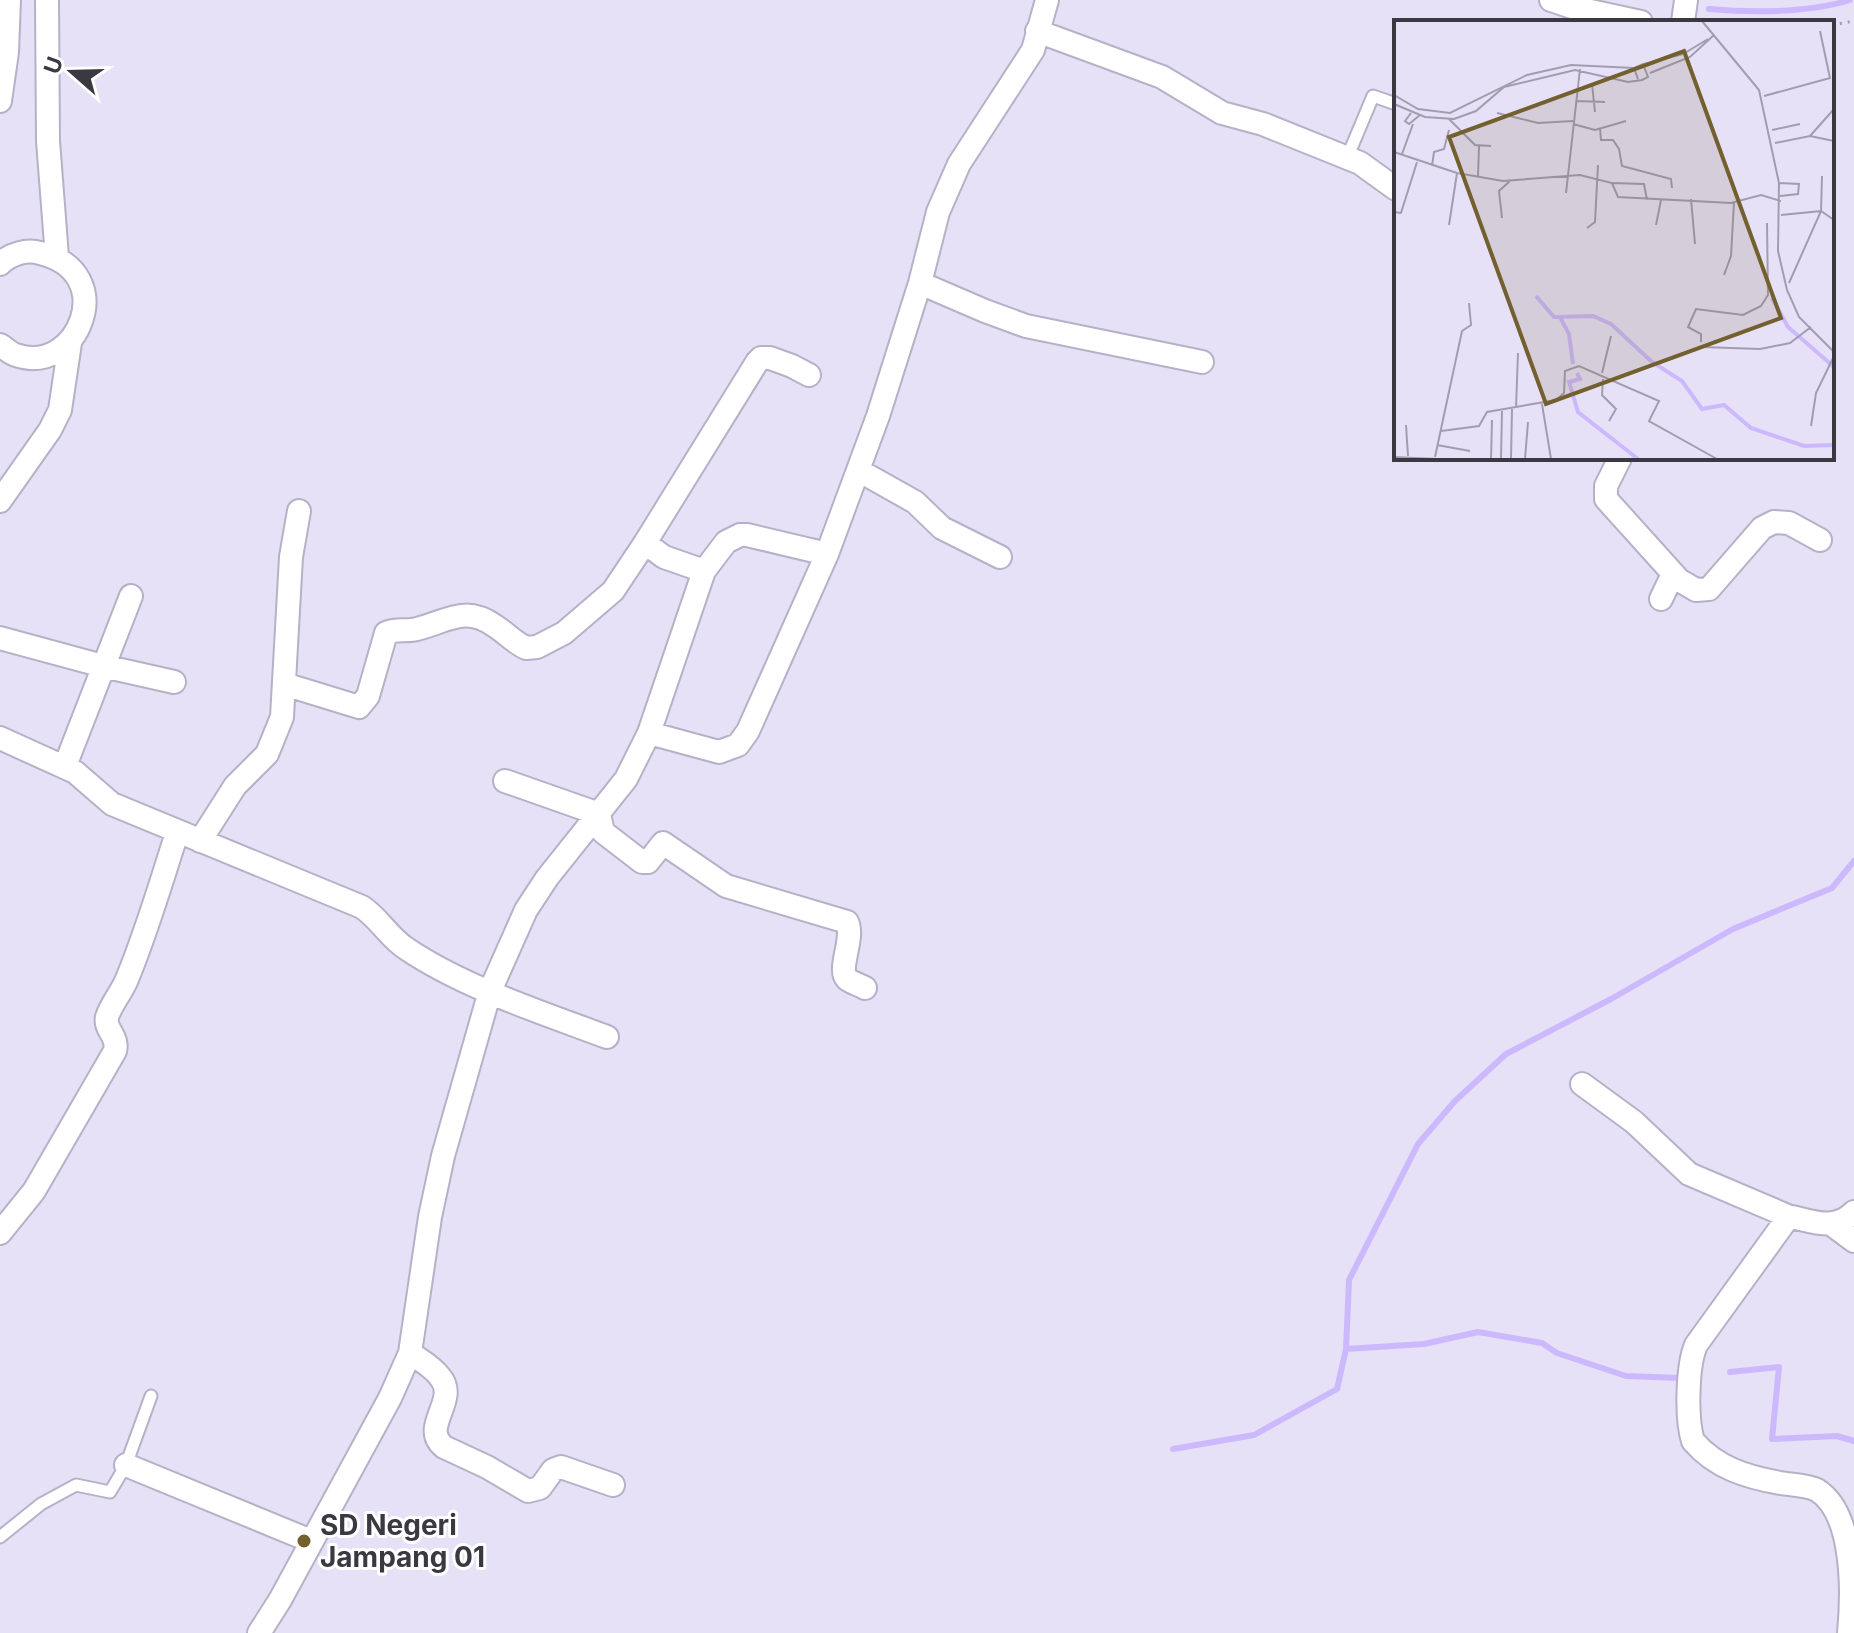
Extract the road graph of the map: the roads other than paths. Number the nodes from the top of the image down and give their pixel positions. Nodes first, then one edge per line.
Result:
1 (9, 0) edge
2 (47, 0) edge
3 (1047, 0) edge
4 (1551, 0) edge
5 (1632, 20) edge
6 (1037, 31) junction
7 (0, 101) edge
8 (1394, 103) edge
9 (1347, 158) junction
10 (1394, 188) edge
11 (57, 257) junction
12 (0, 264) edge
13 (920, 283) junction
14 (70, 343) junction
15 (0, 345) edge
16 (1202, 362) dead end
17 (809, 375) dead end
18 (1619, 460) edge
19 (858, 470) junction
20 (0, 501) edge
21 (299, 511) dead end
22 (1820, 540) dead end
23 (645, 543) junction
24 (827, 554) junction
25 (1000, 557) dead end
26 (704, 571) junction
27 (1673, 574) junction
28 (131, 596) dead end
29 (1661, 599) dead end
30 (0, 638) edge
31 (103, 666) junction
32 (174, 682) dead end
33 (284, 684) junction
34 (649, 733) junction
35 (0, 738) edge
36 (65, 766) junction
37 (505, 781) dead end
38 (599, 814) junction
39 (177, 833) junction
40 (200, 841) junction
41 (865, 988) dead end
42 (490, 991) junction
43 (607, 1037) dead end
44 (1582, 1084) dead end
45 (1854, 1212) edge
46 (1790, 1217) junction
47 (1831, 1224) junction
48 (0, 1233) edge
49 (1854, 1241) edge
50 (410, 1353) junction
51 (151, 1396) dead end
52 (126, 1465) junction
53 (613, 1485) dead end
54 (0, 1537) edge
55 (311, 1541) junction
56 (259, 1633) edge
57 (1849, 1633) edge

1 - 7 street
2 - 11 street
3 - 6 street
4 - 5 street
6 - 9 street
6 - 13 street
8 - 9 lane
9 - 10 street
11 - 12 street
11 - 14 street
13 - 16 street
13 - 19 street
14 - 15 street
14 - 20 street
17 - 23 street
18 - 27 street
19 - 24 street
19 - 25 street
21 - 33 street
22 - 27 street
23 - 26 street
23 - 33 street
24 - 26 street
24 - 34 street
26 - 34 street
27 - 29 street
28 - 31 street
30 - 31 street
31 - 32 street
31 - 36 street
33 - 40 street
34 - 38 street
35 - 36 street
36 - 39 street
37 - 38 street
38 - 41 street
38 - 42 street
39 - 40 street
39 - 48 street
40 - 42 street
42 - 43 street
42 - 50 street
44 - 46 street
45 - 47 street
46 - 47 street
46 - 57 street
47 - 49 street
50 - 53 street
50 - 55 street
51 - 52 lane
52 - 54 lane
52 - 55 street
55 - 56 street

